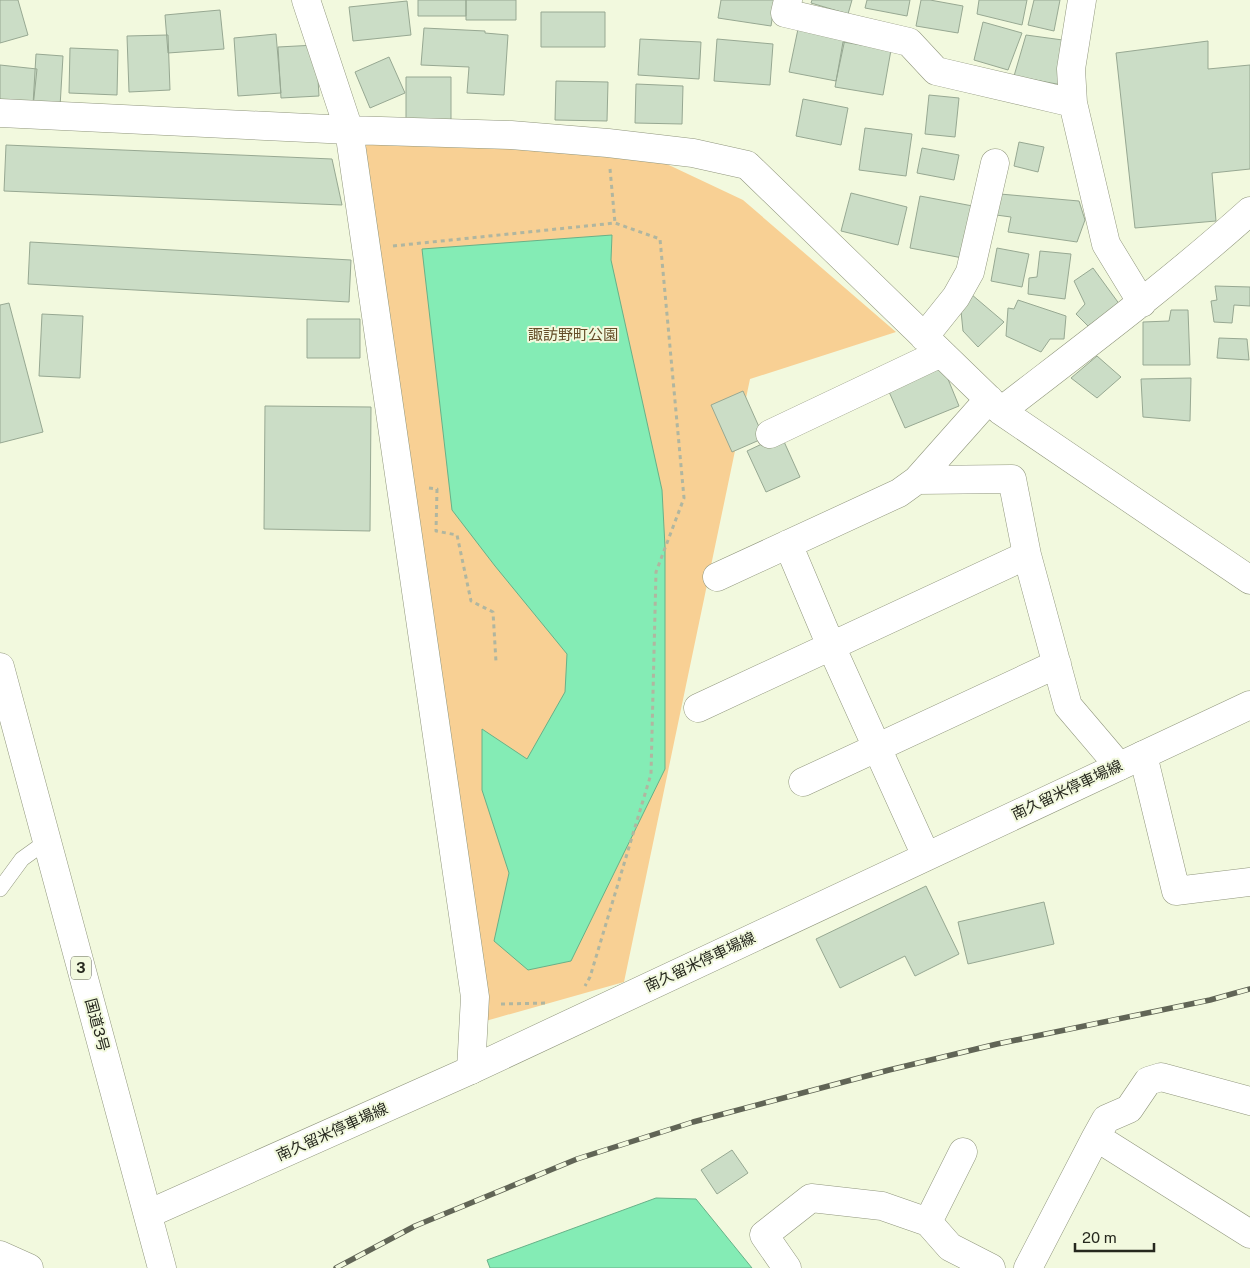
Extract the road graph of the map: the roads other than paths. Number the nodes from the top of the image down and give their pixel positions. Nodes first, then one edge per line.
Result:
1 (306, 0) edge
2 (788, 0) edge
3 (1082, 0) edge
4 (1073, 103) junction
5 (0, 113) edge
6 (349, 130) junction
7 (995, 162) dead end
8 (1250, 211) edge
9 (1142, 303) junction
10 (933, 345) junction
11 (995, 405) junction
12 (770, 434) dead end
13 (917, 480) junction
14 (788, 544) junction
15 (1028, 555) junction
16 (717, 577) dead end
17 (1250, 580) edge
18 (831, 646) junction
19 (1057, 664) junction
20 (0, 667) edge
21 (1250, 705) edge
22 (698, 708) dead end
23 (877, 747) junction
24 (1143, 755) junction
25 (1119, 766) junction
26 (803, 782) dead end
27 (47, 841) junction
28 (926, 856) junction
29 (1250, 882) edge
30 (0, 889) edge
31 (471, 1070) junction
32 (1250, 1101) edge
33 (1096, 1137) junction
34 (963, 1152) dead end
35 (148, 1214) junction
36 (928, 1222) junction
37 (1250, 1234) edge
38 (0, 1255) edge
39 (29, 1268) edge
40 (162, 1268) edge
41 (787, 1268) edge
42 (991, 1268) edge
43 (1028, 1268) edge

1 - 6 main road
2 - 4 main road
3 - 4 main road
4 - 9 main road
5 - 6 main road
6 - 10 main road
6 - 31 main road
7 - 10 main road
8 - 9 main road
9 - 11 main road
10 - 11 main road
10 - 12 main road
11 - 13 main road
11 - 17 main road
13 - 14 main road
13 - 15 main road
14 - 16 main road
14 - 18 main road
15 - 18 main road
15 - 19 main road
18 - 22 main road
18 - 23 main road
19 - 23 main road
19 - 25 main road
20 - 27 main road, 国道3号 / 3
21 - 24 main road, 南久留米停車場線
23 - 26 main road
23 - 28 main road
24 - 25 main road, 南久留米停車場線
24 - 29 main road
25 - 28 main road, 南久留米停車場線
27 - 30 lane
27 - 35 main road, 国道3号 / 3
28 - 31 main road, 南久留米停車場線
31 - 35 main road, 南久留米停車場線
32 - 33 main road
33 - 37 main road
33 - 43 main road
34 - 36 main road
35 - 40 main road, 国道3号 / 3
36 - 41 main road
36 - 42 main road
38 - 39 main road

